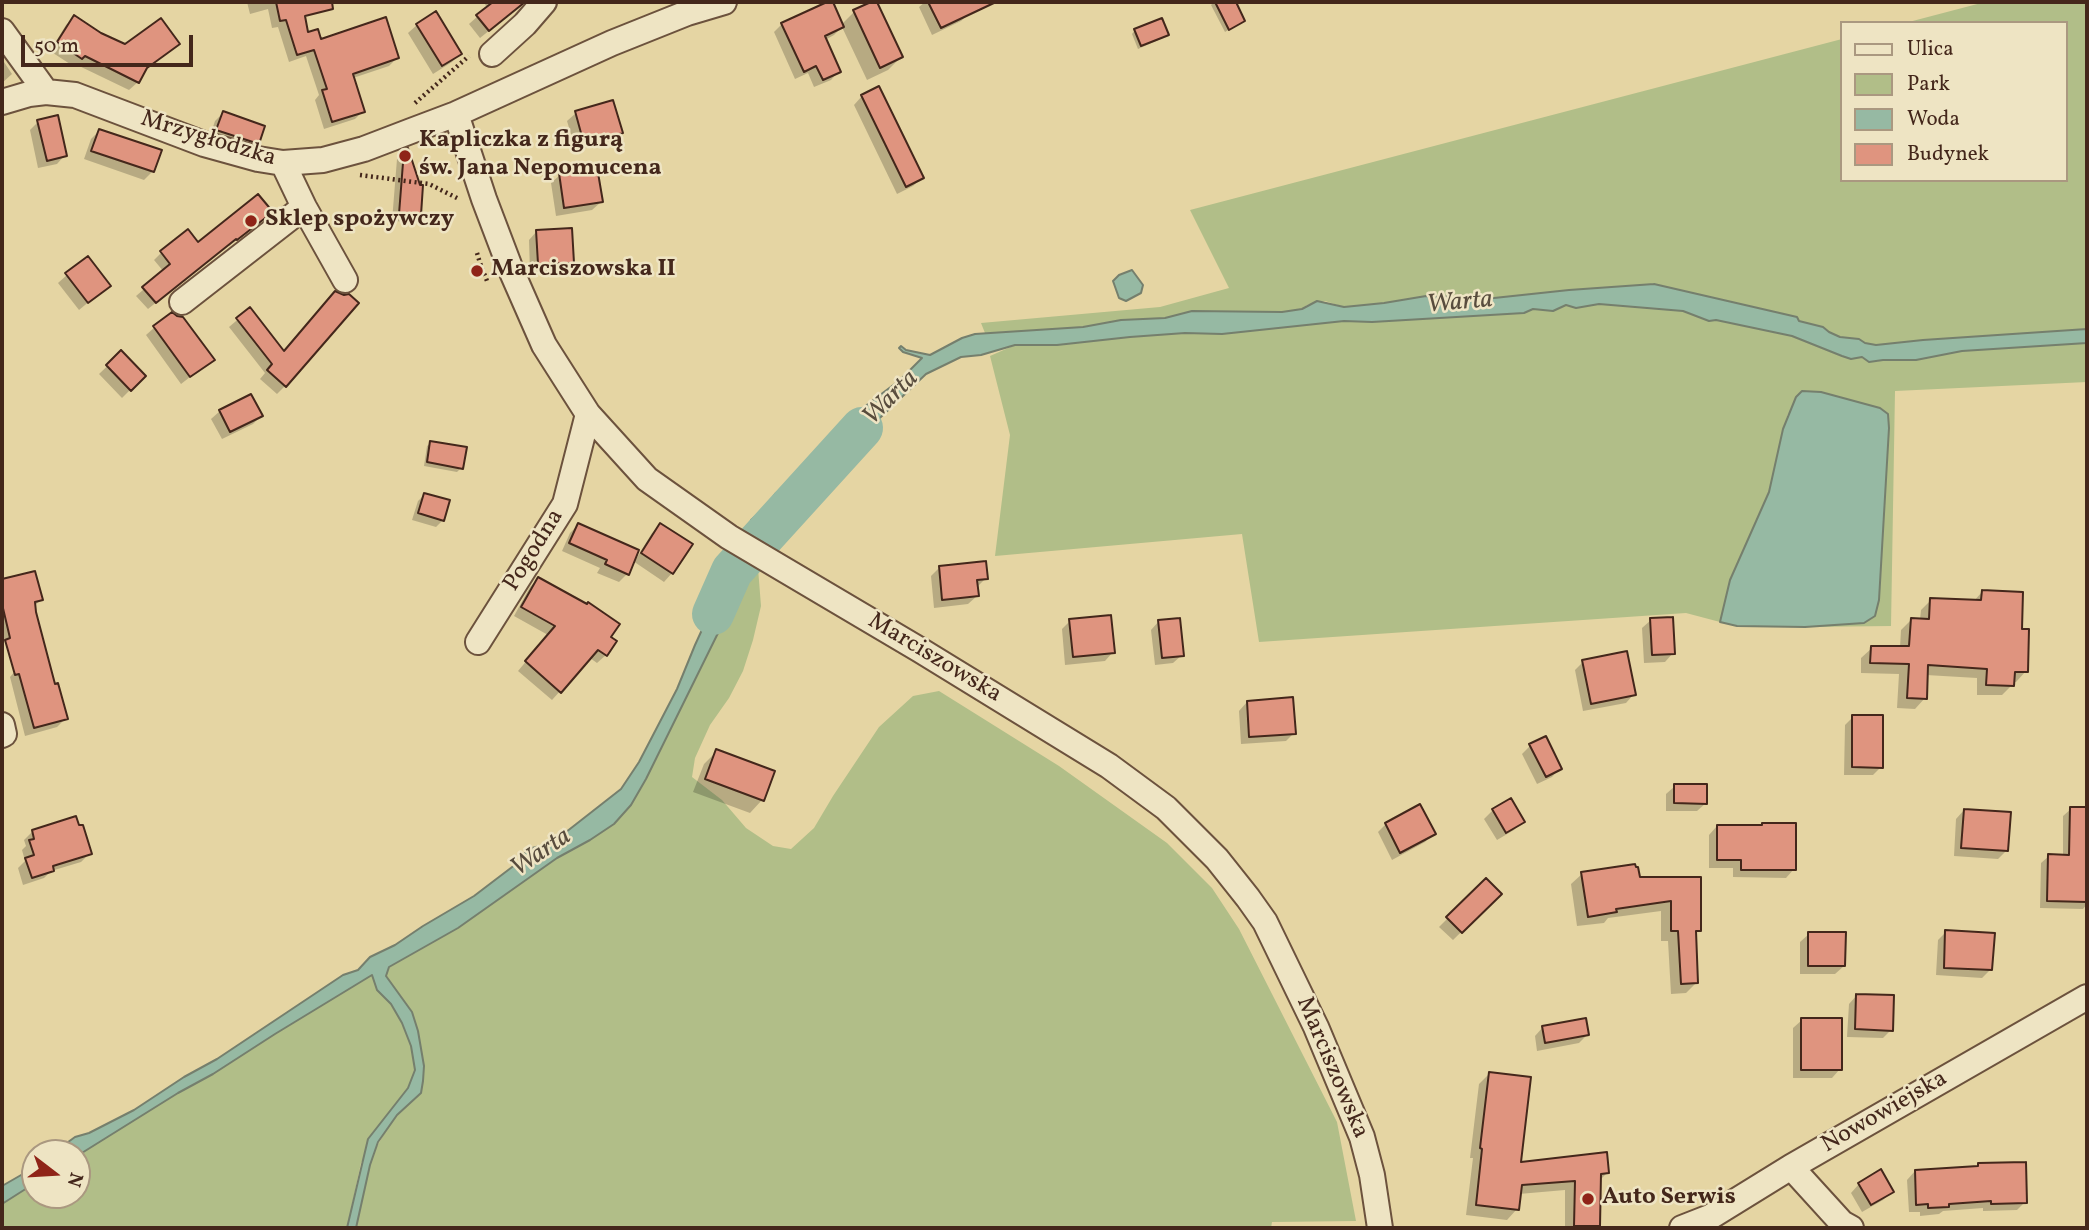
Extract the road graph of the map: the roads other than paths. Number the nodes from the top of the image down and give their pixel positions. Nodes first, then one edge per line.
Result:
1 (544, 2) edge
2 (724, 2) edge
3 (2, 31) edge
4 (482, 53) road end
5 (46, 92) junction
6 (2, 102) edge
7 (456, 114) junction
8 (283, 163) junction
9 (304, 207) junction
10 (345, 280) dead end
11 (182, 302) dead end
12 (588, 414) junction
13 (478, 642) dead end
14 (2, 724) edge
15 (2, 735) edge
16 (2087, 997) edge
17 (1791, 1167) junction
18 (1380, 1228) edge
19 (1682, 1228) edge
20 (1851, 1228) edge

1 - 4 street
2 - 7 street, Mrzygłodzka
3 - 5 street
5 - 6 street, Mrzygłodzka
5 - 8 street, Mrzygłodzka
7 - 8 street, Mrzygłodzka
7 - 12 street, Marciszowska
8 - 9 street
9 - 10 street
9 - 11 street
12 - 13 street, Pogodna
12 - 18 street, Marciszowska
14 - 15 street
16 - 17 street, Nowowiejska
17 - 19 street, Nowowiejska
17 - 20 street

